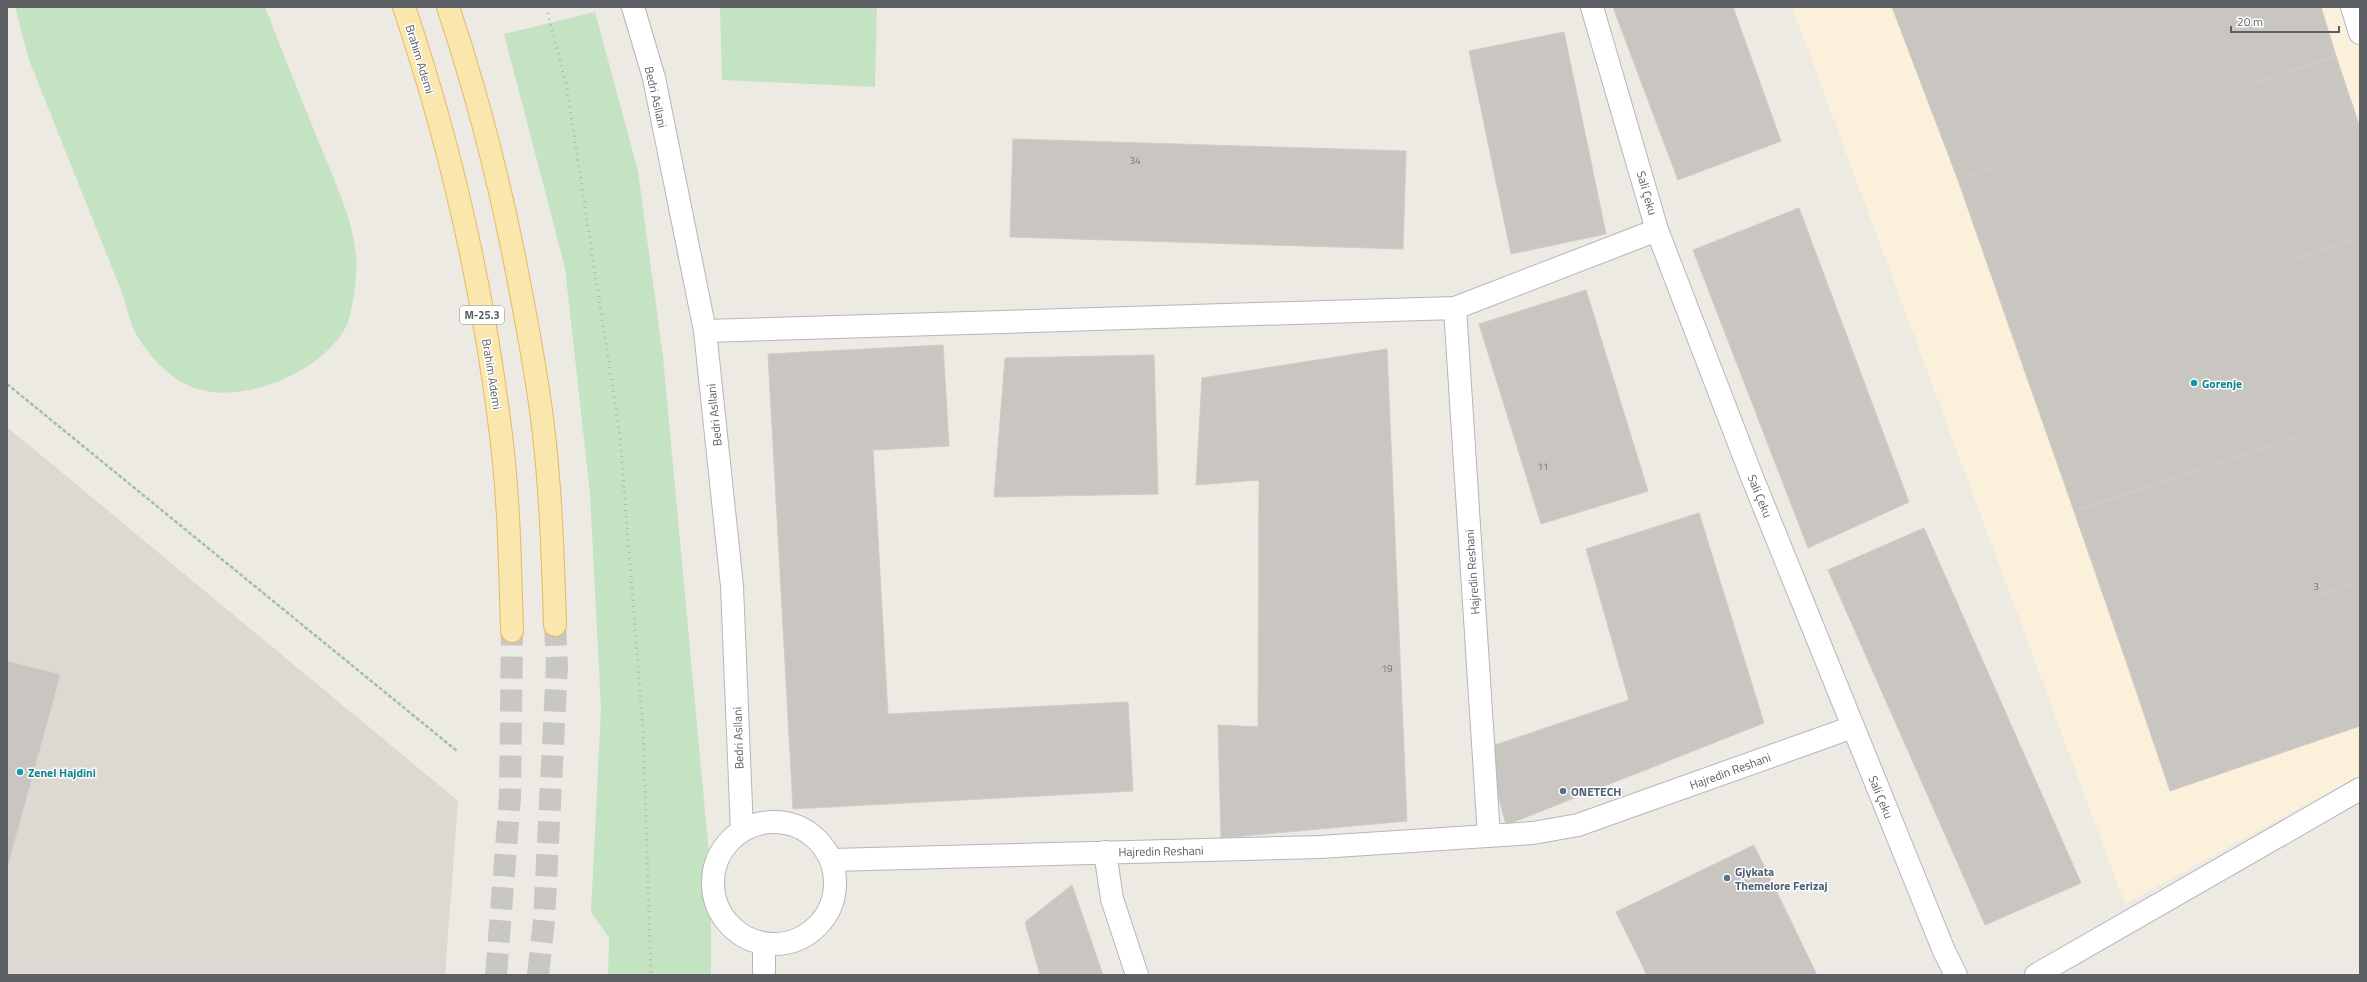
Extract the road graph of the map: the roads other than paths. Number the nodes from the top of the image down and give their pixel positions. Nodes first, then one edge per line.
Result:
1 (404, 7) edge
2 (448, 7) edge
3 (633, 7) edge
4 (1592, 7) edge
5 (2352, 7) edge
6 (2360, 33) edge
7 (1657, 230) junction
8 (1455, 308) junction
9 (705, 332) junction
10 (555, 625) tunnel mouth
11 (512, 631) tunnel mouth
12 (1853, 727) junction
13 (2360, 789) edge
14 (742, 831) junction
15 (1489, 836) junction
16 (1105, 852) junction
17 (833, 860) junction
18 (764, 944) junction
19 (764, 975) edge
20 (1137, 975) edge
21 (1956, 975) edge
22 (2036, 975) edge

1 - 11 main road, Brahim Ademi / M-25.3
2 - 10 main road
3 - 9 street, Bedri Asllani
4 - 7 street, Sali Çeku
5 - 6 street
7 - 8 street
7 - 12 street, Sali Çeku
8 - 9 street
8 - 15 street, Hajredin Reshani
9 - 14 street, Bedri Asllani
12 - 15 street, Hajredin Reshani
12 - 21 street, Sali Çeku
13 - 22 street
14 - 17 street
14 - 18 street
15 - 16 street, Hajredin Reshani
16 - 17 street, Hajredin Reshani
16 - 20 street
17 - 18 street
18 - 19 street

